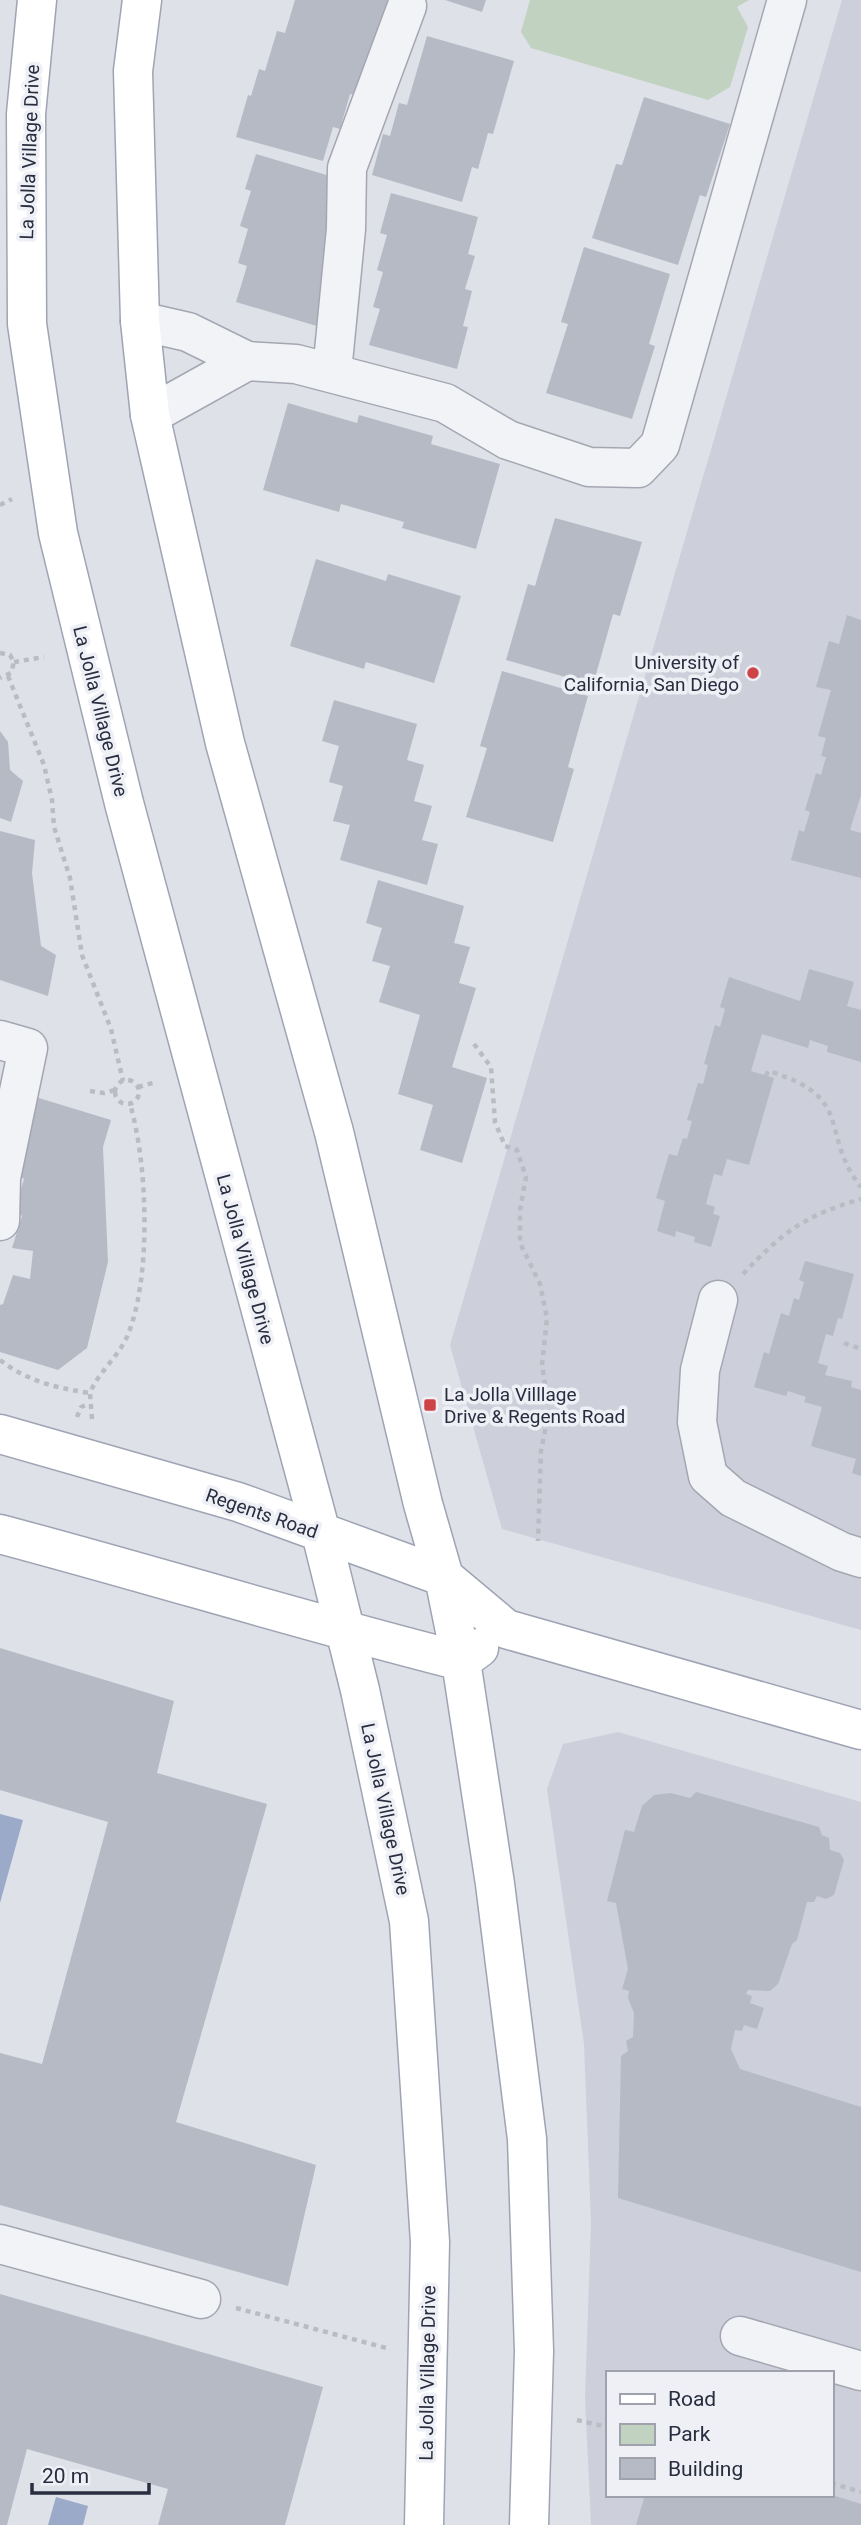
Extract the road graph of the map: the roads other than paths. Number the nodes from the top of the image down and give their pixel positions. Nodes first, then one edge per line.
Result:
1 (37, 0) edge
2 (142, 0) edge
3 (787, 0) edge
4 (407, 6) dead end
5 (140, 321) junction
6 (247, 361) junction
7 (332, 372) junction
8 (150, 415) junction
9 (0, 1040) edge
10 (0, 1221) edge
11 (718, 1300) road end
12 (0, 1434) edge
13 (321, 1533) junction
14 (0, 1534) edge
15 (861, 1558) edge
16 (444, 1577) junction
17 (506, 1629) junction
18 (346, 1632) junction
19 (461, 1661) junction
20 (861, 1730) edge
21 (0, 2244) edge
22 (201, 2299) road end
23 (740, 2336) dead end
24 (861, 2371) edge
25 (424, 2525) edge
26 (529, 2525) edge

1 - 13 main road, La Jolla Village Drive
2 - 5 main road
3 - 7 lane
4 - 7 lane
5 - 6 lane
5 - 8 main road
6 - 7 lane
6 - 8 lane
8 - 16 main road
9 - 10 lane
11 - 15 lane
12 - 13 main road, Regents Road
13 - 16 main road, Regents Road
13 - 18 main road, La Jolla Village Drive
14 - 18 main road
16 - 17 main road, Regents Road
16 - 19 main road
17 - 19 main road
17 - 20 main road, Regents Road
18 - 19 main road
18 - 25 main road, La Jolla Village Drive
19 - 26 main road
21 - 22 lane
23 - 24 lane

